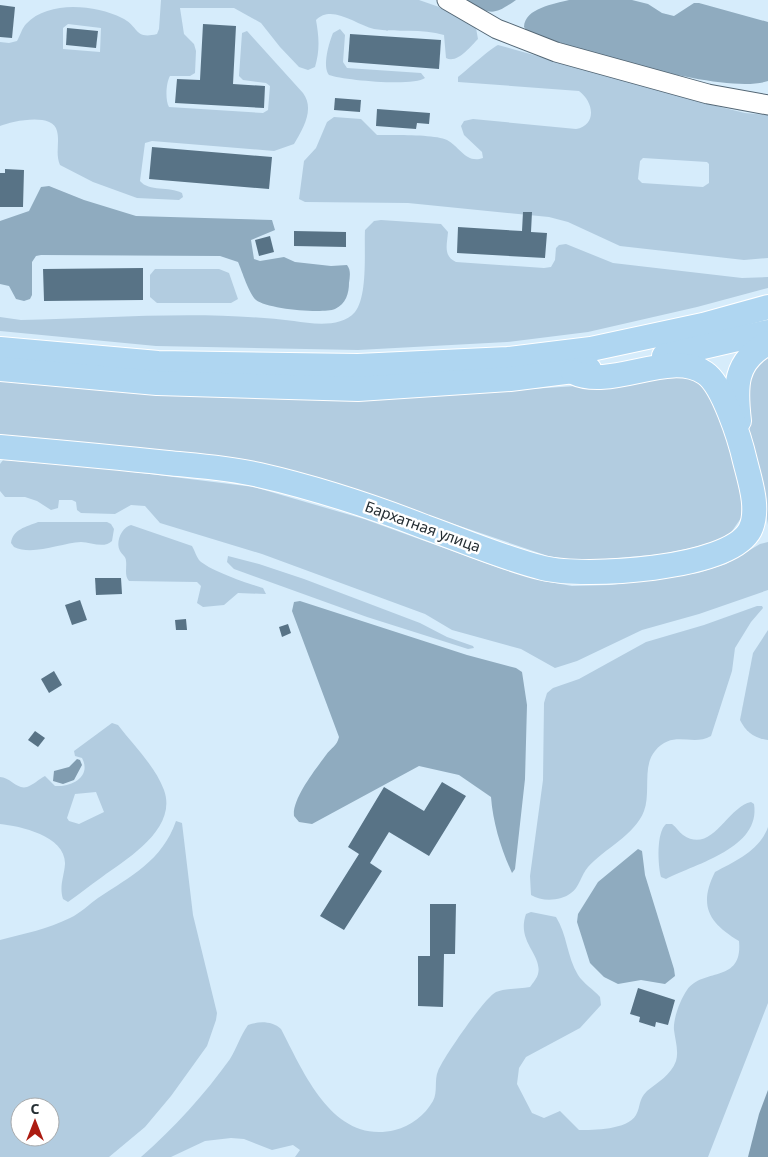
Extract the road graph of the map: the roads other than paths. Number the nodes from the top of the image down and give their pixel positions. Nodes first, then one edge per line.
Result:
1 (447, 0) edge
2 (768, 105) edge
3 (768, 307) edge
4 (768, 332) edge
5 (768, 343) edge
6 (0, 349) edge
7 (0, 370) edge
8 (573, 372) junction
9 (740, 443) junction
10 (0, 447) edge

1 - 2 street
3 - 6 main road
4 - 8 main road
5 - 9 main road
7 - 8 main road
8 - 9 main road
9 - 10 main road, Бархатная улица

